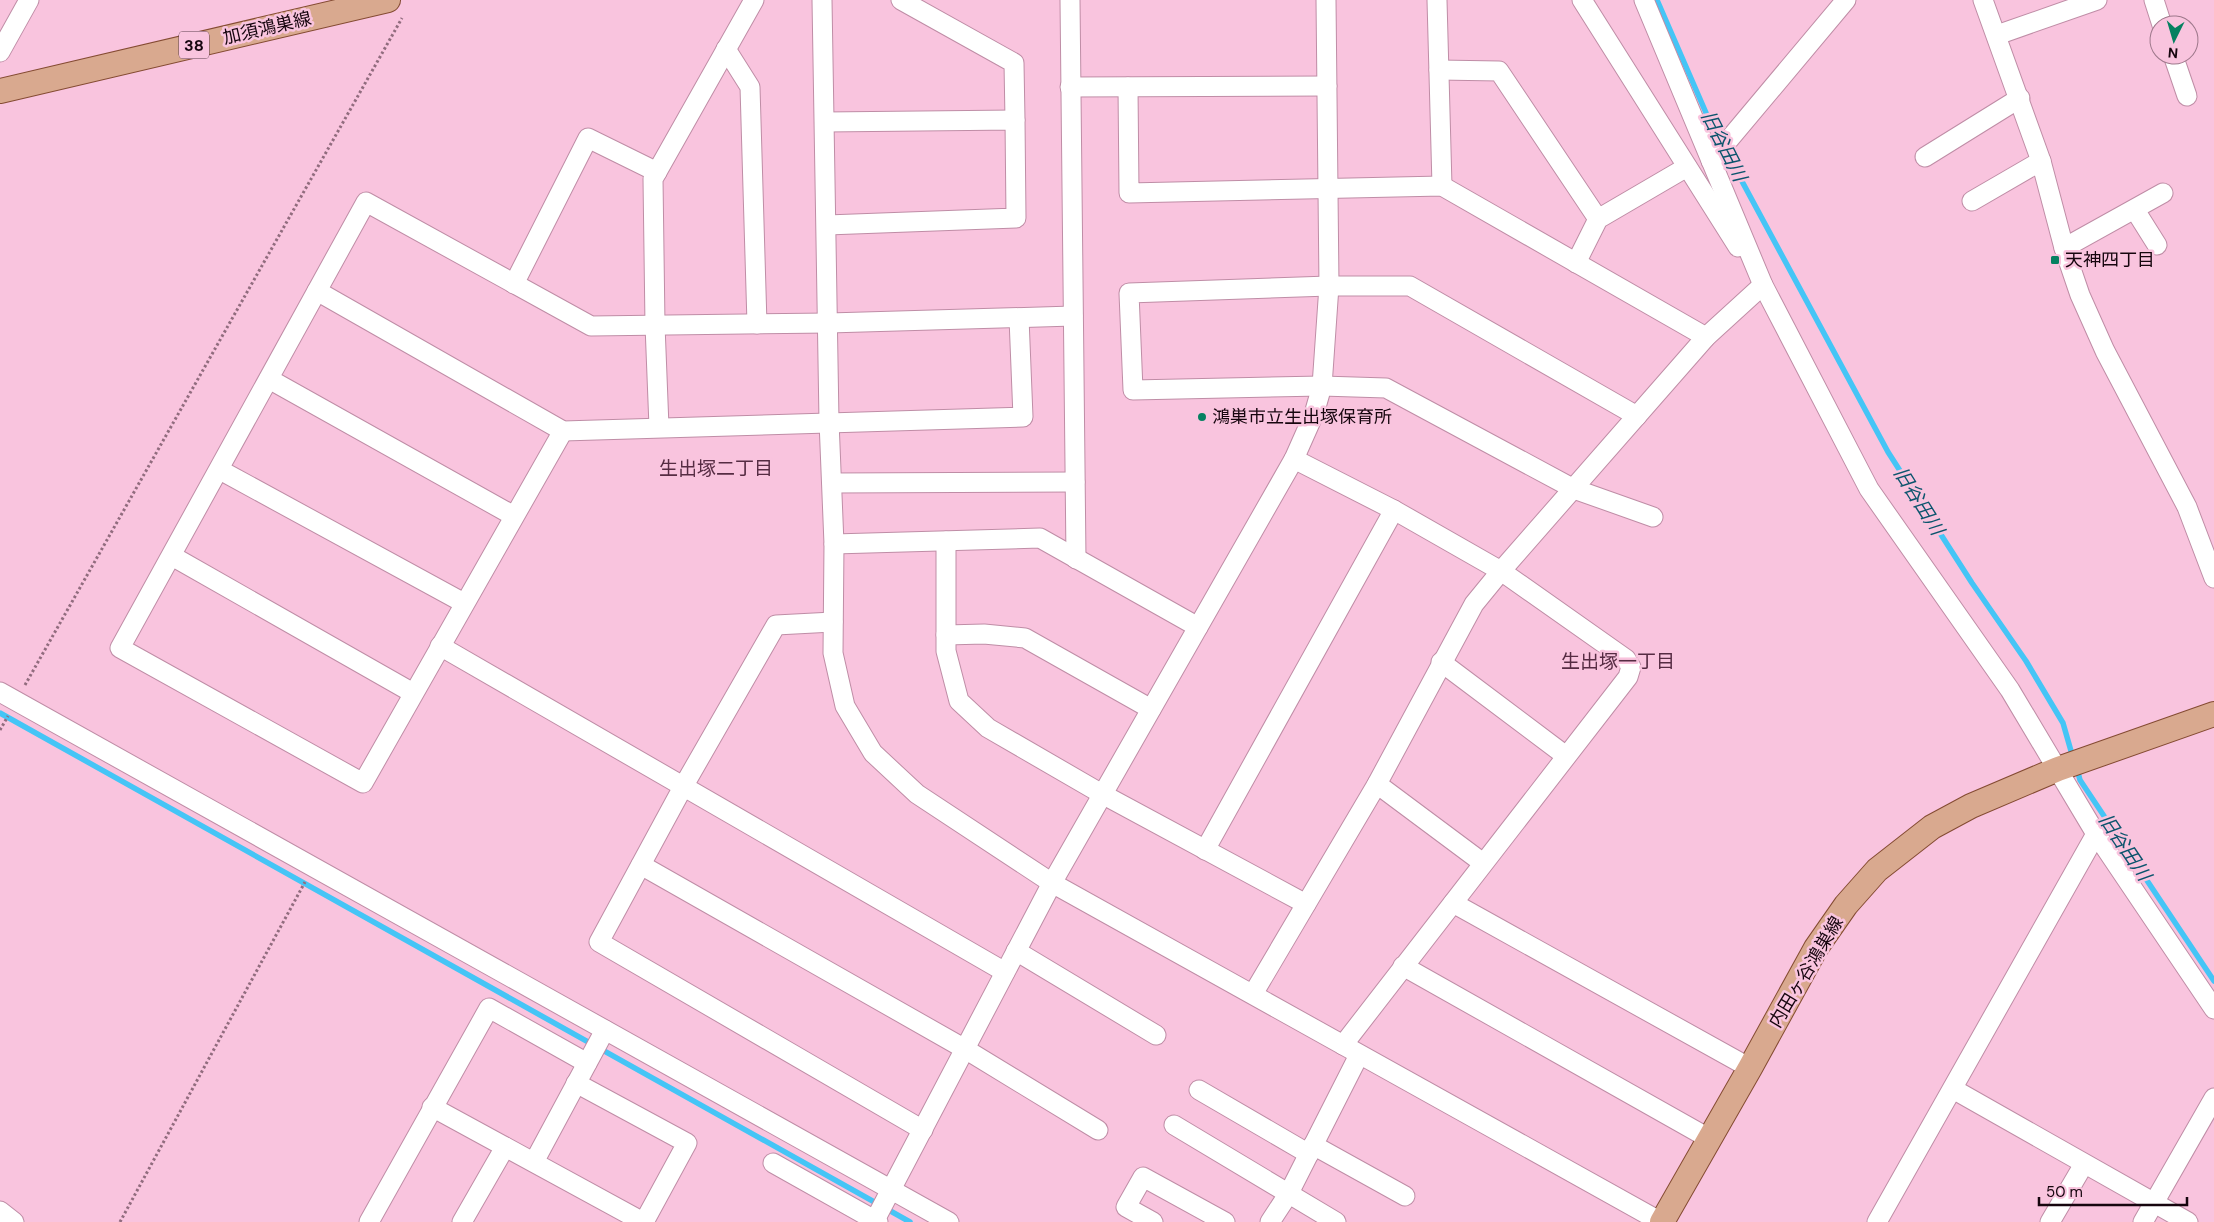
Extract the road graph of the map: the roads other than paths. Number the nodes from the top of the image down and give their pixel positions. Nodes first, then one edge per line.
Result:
1 (29, 0) edge
2 (754, 0) edge
3 (822, 0) edge
4 (901, 0) edge
5 (1070, 0) edge
6 (1326, 0) edge
7 (1437, 0) edge
8 (1582, 0) edge
9 (1644, 0) edge
10 (1984, 0) edge
11 (2097, 0) edge
12 (2154, 0) edge
13 (396, 7) edge
14 (1840, 7) edge
15 (2159, 15) edge
16 (1997, 35) junction
17 (726, 49) junction
18 (0, 52) edge
19 (2176, 65) edge
20 (1439, 70) junction
21 (1327, 86) junction
22 (1070, 87) junction
23 (1128, 87) junction
24 (0, 91) edge
25 (2187, 96) dead end
26 (2020, 98) junction
27 (1015, 120) junction
28 (825, 122) junction
29 (1925, 157) dead end
30 (1711, 161) junction
31 (2041, 161) junction
32 (1687, 167) junction
33 (657, 172) junction
34 (1442, 186) junction
35 (1329, 187) junction
36 (2163, 194) dead end
37 (1972, 201) dead end
38 (2135, 210) junction
39 (1598, 219) junction
40 (827, 224) junction
41 (2157, 245) dead end
42 (2064, 248) junction
43 (1576, 263) junction
44 (514, 284) junction
45 (1763, 285) junction
46 (1329, 286) junction
47 (317, 291) junction
48 (1073, 316) junction
49 (1019, 318) junction
50 (829, 323) junction
51 (757, 324) junction
52 (655, 325) junction
53 (1706, 337) junction
54 (269, 379) junction
55 (1322, 386) junction
56 (1637, 416) junction
57 (829, 422) junction
58 (659, 427) junction
59 (563, 431) junction
60 (1294, 458) junction
61 (220, 470) junction
62 (1075, 482) junction
63 (832, 483) junction
64 (1574, 489) junction
65 (1394, 510) junction
66 (514, 516) junction
67 (1653, 517) dead end
68 (946, 540) junction
69 (834, 544) junction
70 (172, 556) junction
71 (1076, 559) junction
72 (1501, 570) junction
73 (2214, 578) edge
74 (464, 603) junction
75 (833, 622) junction
76 (1198, 627) junction
77 (946, 635) junction
78 (440, 646) junction
79 (1441, 662) junction
80 (414, 693) junction
81 (8, 696) edge
82 (1152, 709) junction
83 (2214, 714) edge
84 (1566, 756) junction
85 (2058, 769) junction
86 (1377, 784) junction
87 (683, 787) junction
88 (1102, 794) junction
89 (2096, 834) junction
90 (1205, 850) junction
91 (1483, 863) junction
92 (641, 865) junction
93 (1052, 883) junction
94 (1453, 902) junction
95 (1306, 904) junction
96 (1016, 951) junction
97 (1403, 966) junction
98 (1005, 972) junction
99 (1253, 994) junction
100 (2214, 1008) edge
101 (605, 1030) junction
102 (1156, 1035) dead end
103 (1343, 1046) junction
104 (965, 1049) junction
105 (1359, 1056) junction
106 (587, 1063) junction
107 (1750, 1068) junction
108 (576, 1083) junction
109 (1953, 1089) junction
110 (1199, 1090) dead end
111 (2214, 1098) edge
112 (432, 1106) junction
113 (1174, 1125) dead end
114 (923, 1130) junction
115 (1098, 1130) dead end
116 (1710, 1138) junction
117 (505, 1146) junction
118 (1311, 1149) junction
119 (534, 1162) junction
120 (773, 1163) dead end
121 (2084, 1164) junction
122 (891, 1189) junction
123 (1289, 1193) junction
124 (1404, 1196) dead end
125 (2154, 1203) junction
126 (0, 1211) edge
127 (876, 1221) edge
128 (1880, 1221) edge
129 (14, 1222) edge
130 (369, 1222) edge
131 (462, 1222) edge
132 (643, 1222) edge
133 (949, 1222) edge
134 (1153, 1222) edge
135 (1225, 1222) edge
136 (1270, 1222) edge
137 (1336, 1222) edge
138 (1661, 1222) edge
139 (2050, 1222) edge
140 (2143, 1222) edge
141 (2188, 1222) edge

1 - 18 street
2 - 17 street
3 - 28 street
4 - 27 street
5 - 22 street
6 - 21 street
7 - 20 street
8 - 32 street
9 - 30 street
10 - 16 street
11 - 16 street
12 - 15 street
13 - 24 main road, 加須鴻巣線 / 38
14 - 30 street
16 - 26 street
17 - 33 street
17 - 51 street
19 - 25 street
20 - 34 street
20 - 39 street
21 - 23 street
21 - 35 street
22 - 23 street
22 - 48 street
23 - 35 street
26 - 29 street
26 - 31 street
27 - 28 street
27 - 40 street
28 - 40 street
30 - 45 street
31 - 37 street
31 - 42 street
32 - 39 street
32 - 45 street
33 - 44 street
33 - 52 street
34 - 35 street
34 - 43 street
35 - 46 street
36 - 38 street
38 - 41 street
38 - 42 street
39 - 43 street
40 - 50 street
42 - 73 street
43 - 53 street
44 - 47 street
44 - 52 street
45 - 53 street
45 - 85 street
46 - 55 street
46 - 55 street
46 - 56 street
47 - 54 street
47 - 59 street
48 - 49 street
48 - 62 street
49 - 50 street
49 - 57 street
50 - 51 street
50 - 57 street
51 - 52 street
52 - 58 street
53 - 56 street
54 - 61 street
54 - 66 street
55 - 60 street
55 - 64 street
56 - 64 street
57 - 58 street
57 - 63 street
58 - 59 street
59 - 66 street
60 - 65 street
60 - 76 street
61 - 70 street
61 - 74 street
62 - 63 street
62 - 71 street
63 - 69 street
64 - 67 street
64 - 72 street
65 - 72 street
65 - 90 street
66 - 74 street
68 - 69 street
68 - 71 street
68 - 77 street
69 - 75 street
70 - 80 street
70 - 80 street
71 - 76 street
72 - 79 street
72 - 84 street
74 - 78 street
75 - 87 street
75 - 93 street
76 - 82 street
77 - 82 street
77 - 88 street
78 - 80 street
78 - 87 street
79 - 84 street
79 - 86 street
81 - 101 street
82 - 88 street
83 - 85 main road, 内田ヶ谷鴻巣線
84 - 91 street
85 - 89 street
85 - 107 main road, 内田ヶ谷鴻巣線
86 - 91 street
86 - 95 street
87 - 92 street
87 - 98 street
88 - 90 street
88 - 93 street
89 - 100 street
89 - 109 street
90 - 95 street
91 - 94 street
92 - 104 street
92 - 114 street
93 - 96 street
93 - 99 street
94 - 97 street
94 - 107 street
95 - 99 street
96 - 98 street
96 - 102 street
97 - 103 street
97 - 116 street
98 - 104 street
99 - 103 street
101 - 106 street
101 - 122 street
103 - 105 street
104 - 114 street
104 - 115 street
105 - 118 street
105 - 138 street
106 - 108 street
106 - 112 street
107 - 116 main road, 内田ヶ谷鴻巣線
108 - 119 street
108 - 132 street
109 - 121 street
109 - 128 street
110 - 118 street
111 - 125 street
112 - 117 street
112 - 130 street
113 - 123 street
114 - 122 street
116 - 138 main road, 内田ヶ谷鴻巣線
117 - 119 street
117 - 131 street
118 - 123 street
118 - 124 street
119 - 132 street
120 - 127 street
121 - 125 street
121 - 139 street
122 - 127 street
122 - 133 street
123 - 136 street
123 - 137 street
125 - 140 street
125 - 141 street
126 - 129 street
134 - 135 street

